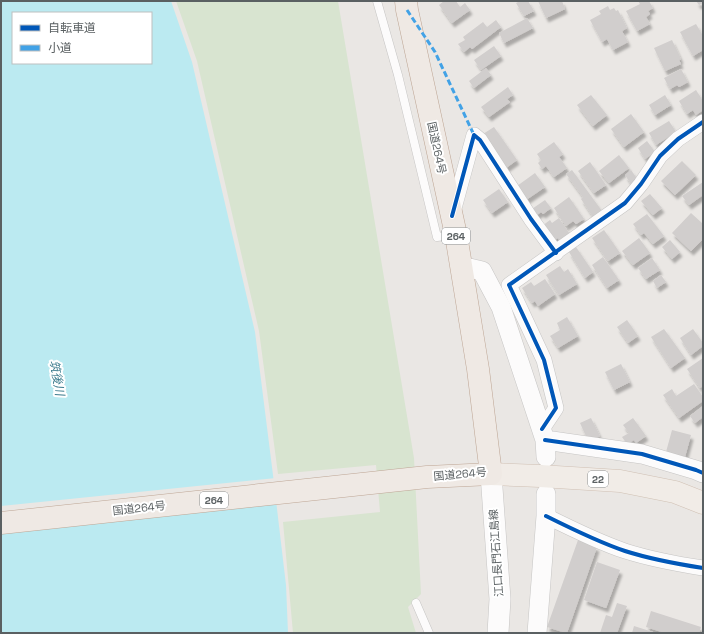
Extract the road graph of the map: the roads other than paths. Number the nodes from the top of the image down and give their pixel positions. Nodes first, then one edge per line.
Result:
1 (377, 1) edge
2 (406, 1) edge
3 (703, 122) edge
4 (454, 226) junction
5 (556, 253) junction
6 (461, 266) junction
7 (544, 442) junction
8 (703, 473) edge
9 (491, 474) junction
10 (546, 494) dead end
11 (703, 503) edge
12 (546, 516) junction
13 (1, 523) edge
14 (703, 568) edge
15 (416, 603) dead end
16 (429, 633) edge
17 (498, 633) edge
18 (537, 633) edge

1 - 4 lane
2 - 4 highway, 国道264号 / 264
3 - 5 street
4 - 5 street
4 - 6 highway, 国道264号 / 264
5 - 7 street
6 - 7 street
6 - 9 highway, 国道264号 / 264
7 - 8 street
9 - 11 main road, 22
9 - 13 highway, 国道264号 / 264
9 - 17 main road, 江口長門石江島線
10 - 12 street
12 - 14 street
12 - 18 street
15 - 16 lane

